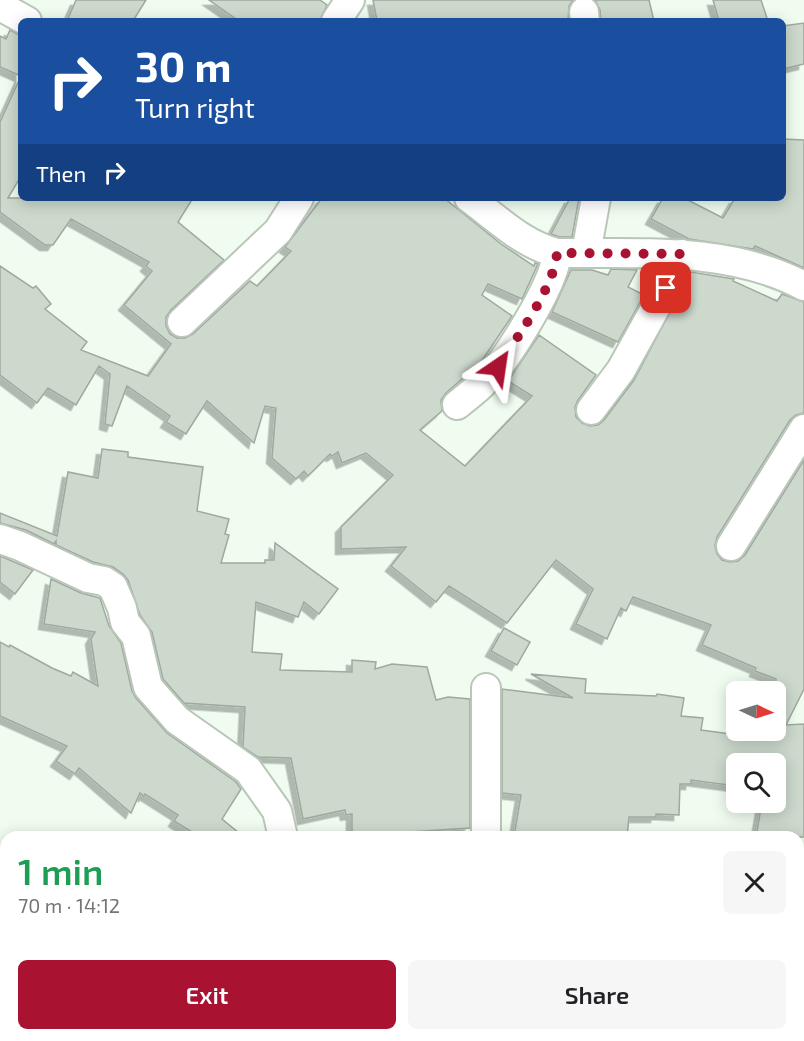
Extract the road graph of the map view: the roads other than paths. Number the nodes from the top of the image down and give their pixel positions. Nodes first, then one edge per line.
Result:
1 (350, 0) edge
2 (1, 8) edge
3 (21, 18) edge
4 (338, 18) edge
5 (297, 201) edge
6 (473, 201) edge
7 (595, 201) edge
8 (557, 253) junction
9 (586, 253) junction
10 (682, 254) junction
11 (804, 286) edge
12 (182, 322) dead end
13 (457, 405) dead end
14 (591, 410) dead end
15 (804, 429) edge
16 (0, 539) edge
17 (731, 546) dead end
18 (486, 688) dead end
19 (282, 831) edge
20 (486, 831) edge

1 - 4 street
2 - 3 street
5 - 12 street
6 - 8 street
7 - 9 street
8 - 9 street
8 - 13 street
9 - 10 street
10 - 11 street
10 - 14 street
15 - 17 street
16 - 19 street
18 - 20 street

